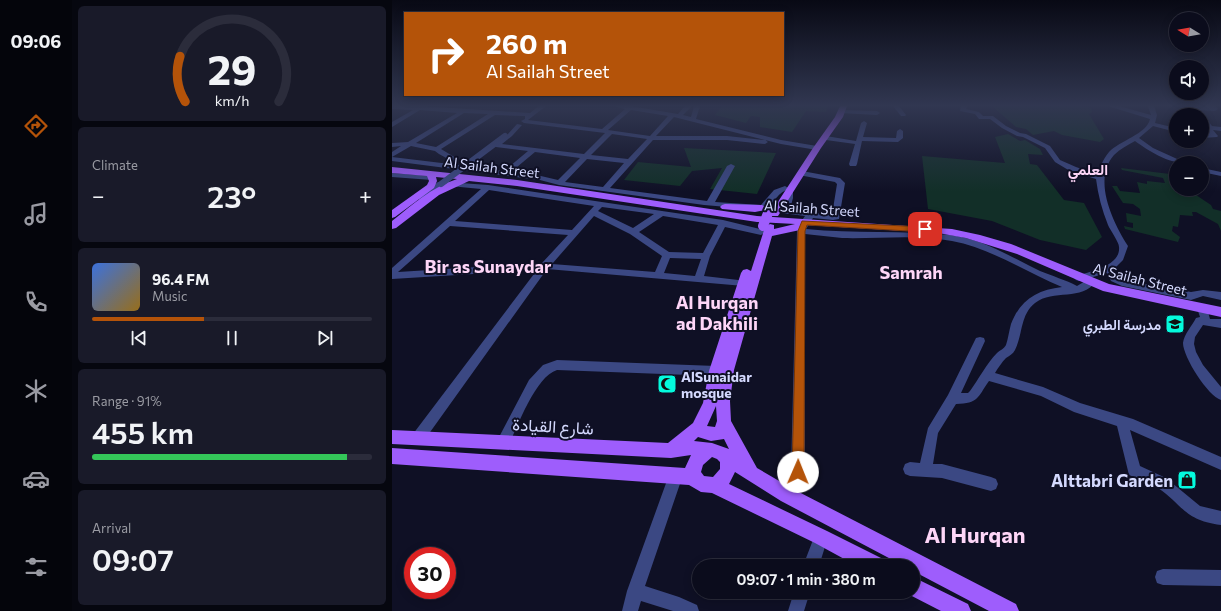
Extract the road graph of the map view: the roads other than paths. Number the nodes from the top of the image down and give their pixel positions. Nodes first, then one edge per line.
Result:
1 (425, 135) edge
2 (462, 135) edge
3 (505, 135) edge
4 (510, 135) edge
5 (605, 135) edge
6 (626, 135) edge
7 (657, 135) edge
8 (707, 135) edge
9 (754, 135) edge
10 (828, 135) edge
11 (862, 135) edge
12 (900, 135) edge
13 (1018, 135) edge
14 (1141, 135) edge
15 (653, 138) junction
16 (705, 138) junction
17 (826, 138) junction
18 (1135, 138) junction
19 (860, 141) junction
20 (781, 142) junction
21 (410, 144) junction
22 (392, 145) edge
23 (496, 146) junction
24 (817, 148) junction
25 (437, 149) junction
26 (533, 150) junction
27 (392, 155) edge
28 (586, 157) junction
29 (1169, 157) edge
30 (392, 159) edge
31 (631, 162) junction
32 (853, 164) dead end
33 (452, 166) junction
34 (731, 166) dead end
35 (392, 169) edge
36 (466, 169) junction
37 (1209, 172) edge
38 (506, 173) junction
39 (802, 173) junction
40 (392, 175) edge
41 (1220, 175) edge
42 (475, 178) junction
43 (1100, 178) junction
44 (438, 181) junction
45 (559, 183) junction
46 (488, 187) junction
47 (542, 187) junction
48 (605, 189) junction
49 (787, 190) junction
50 (600, 204) junction
51 (682, 208) junction
52 (710, 208) junction
53 (593, 212) junction
54 (768, 212) junction
55 (662, 213) junction
56 (393, 216) edge
57 (447, 223) junction
58 (723, 223) junction
59 (806, 223) junction
60 (392, 226) edge
61 (765, 230) junction
62 (633, 232) junction
63 (574, 233) junction
64 (667, 255) junction
65 (706, 256) junction
66 (545, 266) junction
67 (1110, 269) junction
68 (393, 273) edge
69 (658, 274) junction
70 (698, 278) junction
71 (1079, 278) junction
72 (1090, 282) junction
73 (744, 283) junction
74 (1076, 290) junction
75 (1221, 296) edge
76 (1202, 308) junction
77 (1221, 312) edge
78 (1206, 322) junction
79 (1221, 323) edge
80 (980, 341) dead end
81 (716, 371) junction
82 (987, 375) junction
83 (1221, 395) edge
84 (952, 399) junction
85 (724, 420) junction
86 (1122, 422) junction
87 (698, 428) junction
88 (392, 437) edge
89 (418, 438) junction
90 (503, 443) junction
91 (712, 450) junction
92 (671, 451) junction
93 (392, 456) edge
94 (728, 459) junction
95 (1221, 464) edge
96 (910, 469) dead end
97 (925, 470) junction
98 (752, 474) junction
99 (676, 475) junction
100 (694, 478) junction
101 (990, 484) dead end
102 (712, 485) junction
103 (787, 495) junction
104 (1221, 518) edge
105 (821, 537) junction
106 (813, 559) edge
107 (863, 559) edge
108 (1163, 577) dead end
109 (1221, 578) edge
110 (920, 590) edge
111 (635, 591) junction
112 (800, 599) edge
113 (630, 611) edge
114 (691, 611) edge
115 (796, 611) edge
116 (961, 611) edge
117 (1009, 611) edge

1 - 21 street
2 - 25 street
3 - 44 street, bridge
4 - 23 street
5 - 28 street
6 - 15 street
7 - 15 street
8 - 16 street
9 - 20 street
10 - 17 main road
11 - 19 street
12 - 19 street
13 - 43 street
14 - 18 street
15 - 16 street
15 - 31 street
16 - 20 street
17 - 19 street
17 - 24 main road
18 - 29 street
18 - 43 street
19 - 32 street
20 - 24 street
21 - 22 street
21 - 25 street
21 - 27 street
23 - 26 street
23 - 36 street
24 - 39 main road
24 - 49 main road
25 - 33 street
26 - 28 street
26 - 38 street
28 - 31 street
28 - 45 street
30 - 33 street
31 - 48 street
33 - 35 main road
33 - 36 street
34 - 52 street
35 - 44 main road, Al Sailah Street
36 - 38 street
37 - 41 street
38 - 45 street
38 - 47 main road
39 - 49 main road
39 - 59 street
40 - 44 street
42 - 44 main road, Al Sailah Street
42 - 44 main road
42 - 47 main road, Al Sailah Street
43 - 67 street
44 - 46 street
44 - 56 main road
44 - 60 main road
45 - 48 street
46 - 50 street
46 - 57 street
47 - 51 main road, Al Sailah Street
48 - 52 street
49 - 54 main road
49 - 54 street
49 - 59 street
50 - 53 street
50 - 55 street
51 - 52 main road, Al Sailah Street
51 - 58 main road
52 - 54 main road
52 - 59 main road, Al Sailah Street
53 - 62 street
53 - 63 street
54 - 61 main road
55 - 58 street
55 - 62 street
57 - 63 street
57 - 68 street
58 - 61 street
58 - 65 street
59 - 61 main road
59 - 71 main road, Al Sailah Street
59 - 74 street
59 - 103 street
61 - 73 main road
61 - 85 main road
62 - 64 street
63 - 66 street
64 - 65 street
64 - 69 street
65 - 70 street
66 - 68 street
66 - 69 street
66 - 89 street
67 - 71 street
67 - 75 street
69 - 70 street
70 - 73 street
71 - 72 main road, Al Sailah Street
72 - 74 street
72 - 76 main road, Al Sailah Street
73 - 81 main road
74 - 82 street
76 - 77 main road, Al Sailah Street
76 - 78 street
78 - 79 street
78 - 83 street
80 - 84 street
81 - 87 main road
81 - 90 street
82 - 84 street
82 - 86 street
84 - 97 street
85 - 87 main road
85 - 98 main road
86 - 95 street
86 - 104 street
87 - 92 main road
88 - 89 main road, شارع القيادة
89 - 90 main road, شارع القيادة
90 - 92 main road, شارع القيادة
91 - 92 main road, شارع القيادة
91 - 94 main road
91 - 100 main road
93 - 99 main road
94 - 98 main road
94 - 102 main road
96 - 97 street
97 - 101 street
98 - 103 main road
99 - 100 main road
99 - 111 street
100 - 102 main road
102 - 105 main road
103 - 117 main road
105 - 106 street
105 - 107 main road
108 - 109 street
110 - 116 main road
111 - 113 street
111 - 114 street
112 - 115 street

